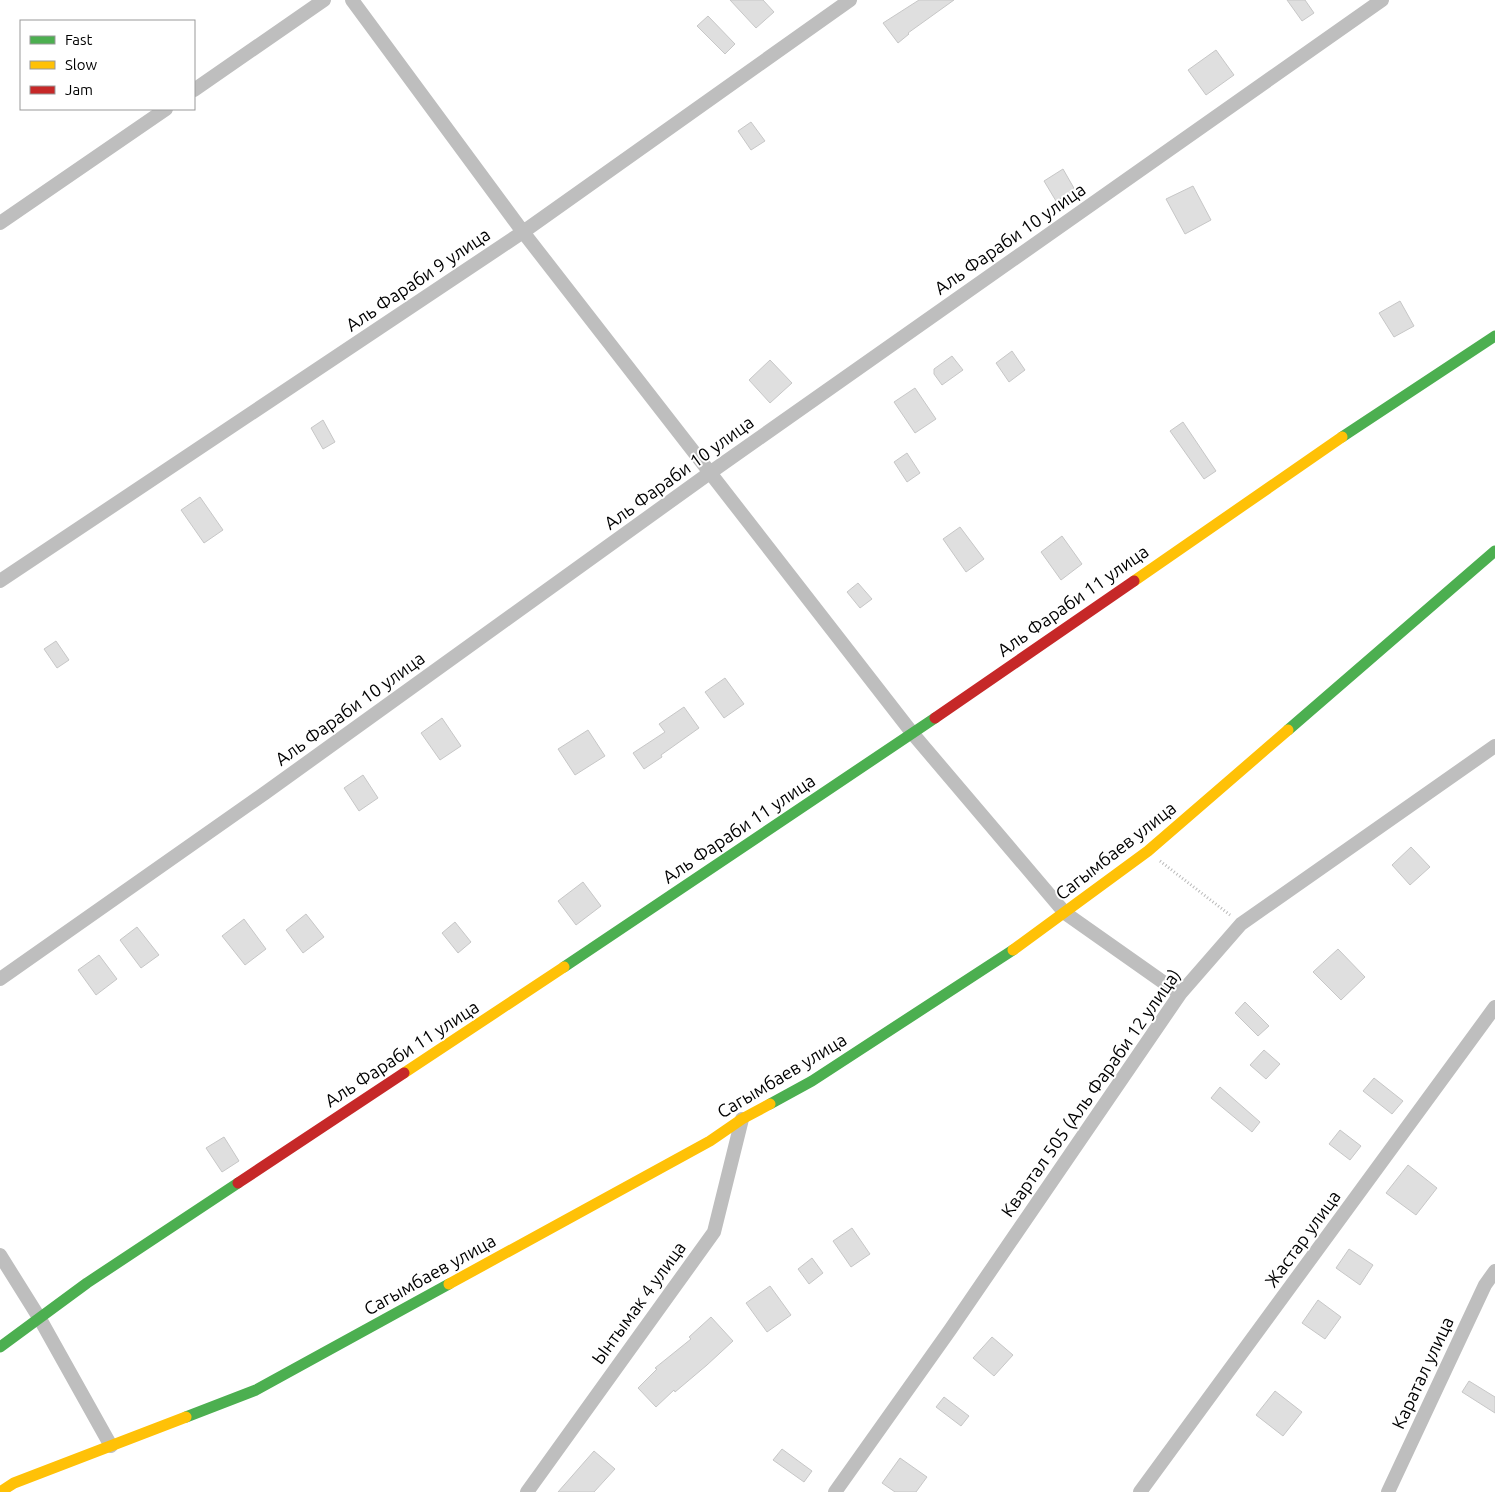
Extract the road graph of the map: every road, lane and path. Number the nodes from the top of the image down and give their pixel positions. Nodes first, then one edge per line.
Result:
1 (324, 0) edge
2 (352, 0) edge
3 (850, 0) edge
4 (1382, 0) edge
5 (195, 89) edge
6 (165, 110) edge
7 (0, 223) edge
8 (523, 232) junction
9 (1495, 336) edge
10 (711, 472) junction
11 (1495, 551) edge
12 (0, 581) edge
13 (913, 734) junction
14 (1495, 746) edge
15 (1148, 851) junction
16 (1065, 913) junction
17 (1241, 924) junction
18 (0, 979) edge
19 (1180, 994) junction
20 (1495, 1007) edge
21 (742, 1119) junction
22 (0, 1255) edge
23 (1495, 1271) edge
24 (40, 1319) junction
25 (0, 1347) edge
26 (111, 1446) junction
27 (0, 1492) edge
28 (527, 1492) edge
29 (835, 1492) edge
30 (1140, 1492) edge
31 (1388, 1492) edge

1 - 5 street
2 - 8 street
3 - 8 street, Аль Фараби 9 улица
4 - 10 street, Аль Фараби 10 улица
6 - 7 street
8 - 10 street
8 - 12 street, Аль Фараби 9 улица
9 - 13 street, Аль Фараби 11 улица
10 - 13 street
10 - 18 street, Аль Фараби 10 улица
11 - 15 street, Сагымбаев улица
13 - 16 street
13 - 24 street, Аль Фараби 11 улица
14 - 17 street, Квартал 505 (Аль Фараби 12 улица)
15 - 16 street, Сагымбаев улица
15 - 17 path
16 - 19 street
16 - 21 street, Сагымбаев улица
17 - 19 street, Квартал 505 (Аль Фараби 12 улица)
19 - 29 street, Квартал 505 (Аль Фараби 12 улица)
20 - 30 street, Жастар улица
21 - 26 street, Сагымбаев улица
21 - 28 street, Ынтымак 4 улица
22 - 24 street
23 - 31 street, Каратал улица
24 - 25 street, Аль Фараби 11 улица
24 - 26 street
26 - 27 street, Сагымбаев улица

